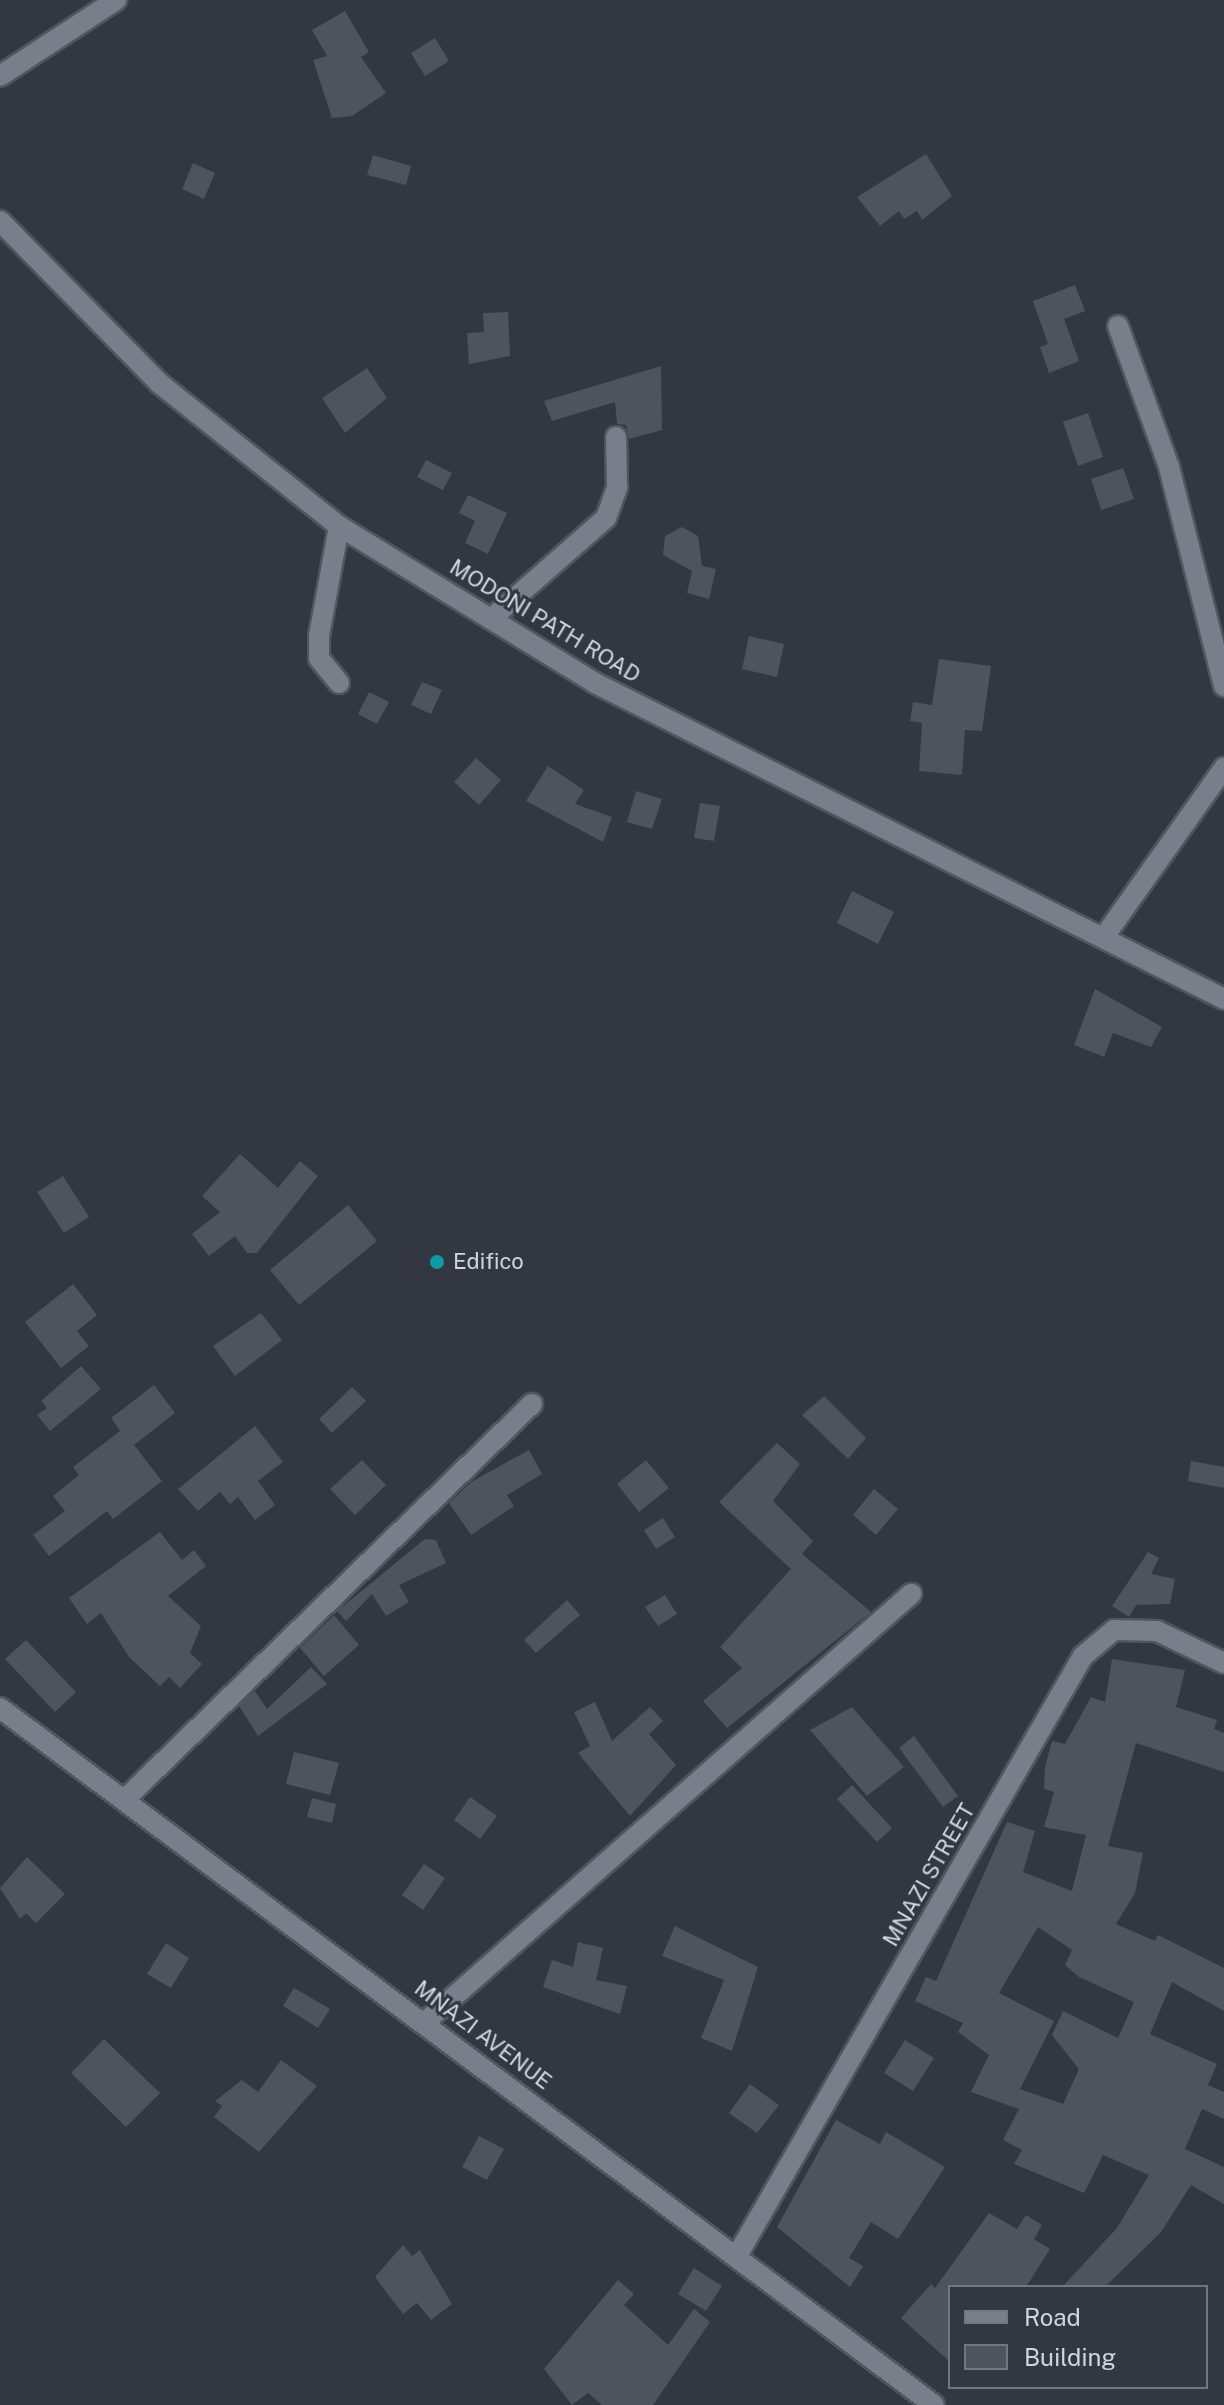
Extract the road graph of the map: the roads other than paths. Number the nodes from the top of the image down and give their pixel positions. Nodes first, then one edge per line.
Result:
1 (116, 0) edge
2 (0, 76) edge
3 (0, 221) edge
4 (1118, 326) dead end
5 (616, 437) dead end
6 (339, 526) junction
7 (492, 618) junction
8 (339, 683) dead end
9 (1224, 686) edge
10 (1224, 768) edge
11 (1106, 934) junction
12 (1224, 999) edge
13 (532, 1404) dead end
14 (911, 1594) dead end
15 (1224, 1663) edge
16 (0, 1708) edge
17 (126, 1798) junction
18 (425, 2022) junction
19 (738, 2254) junction
20 (934, 2405) edge

1 - 2 street
3 - 6 street, MODONI PATH ROAD
4 - 9 street
5 - 7 street
6 - 7 street, MODONI PATH ROAD
6 - 8 street
7 - 11 street, MODONI PATH ROAD
10 - 11 street
11 - 12 street, MODONI PATH ROAD
13 - 17 street
14 - 18 street
15 - 19 street, MNAZI STREET
16 - 17 street, MNAZI AVENUE
17 - 18 street, MNAZI AVENUE
18 - 19 street, MNAZI AVENUE
19 - 20 street, MNAZI AVENUE

